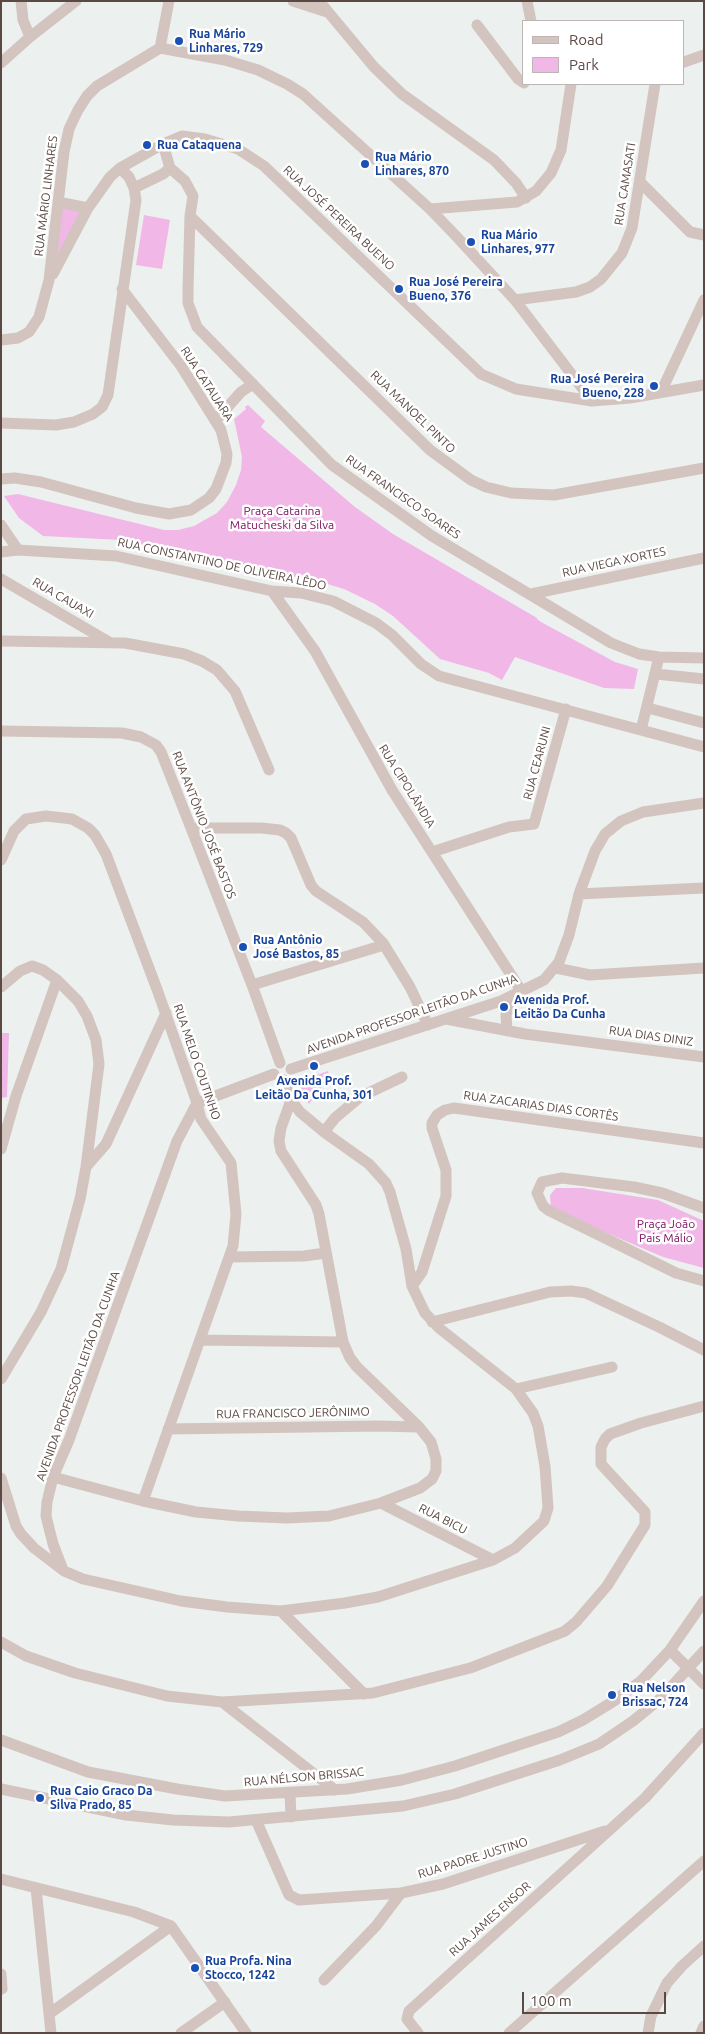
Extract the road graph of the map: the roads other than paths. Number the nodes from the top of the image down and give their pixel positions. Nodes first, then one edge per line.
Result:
1 (21, 1) edge
2 (76, 1) edge
3 (169, 1) edge
4 (293, 1) edge
5 (319, 1) edge
6 (527, 1) edge
7 (327, 12) junction
8 (531, 20) edge
9 (477, 26) dead end
10 (30, 37) junction
11 (160, 48) junction
12 (704, 55) edge
13 (685, 62) edge
14 (1, 63) edge
15 (522, 82) edge
16 (571, 85) edge
17 (655, 85) edge
18 (163, 144) junction
19 (120, 168) junction
20 (170, 168) junction
21 (641, 183) junction
22 (134, 188) junction
23 (526, 198) junction
24 (58, 202) junction
25 (88, 208) junction
26 (430, 209) junction
27 (190, 216) junction
28 (704, 236) edge
29 (49, 280) junction
30 (122, 289) junction
31 (515, 300) junction
32 (704, 300) edge
33 (1, 340) edge
34 (252, 384) junction
35 (704, 385) edge
36 (661, 392) junction
37 (592, 401) junction
38 (216, 420) junction
39 (1, 423) edge
40 (704, 468) edge
41 (1, 479) edge
42 (1, 525) edge
43 (18, 550) junction
44 (1, 552) edge
45 (704, 558) edge
46 (1, 579) edge
47 (272, 591) junction
48 (530, 594) junction
49 (1, 641) edge
50 (111, 643) junction
51 (659, 658) junction
52 (704, 658) edge
53 (656, 674) junction
54 (704, 679) edge
55 (648, 708) junction
56 (566, 709) junction
57 (704, 723) edge
58 (1, 730) edge
59 (641, 730) junction
60 (704, 747) edge
61 (269, 770) dead end
62 (704, 803) edge
63 (191, 828) junction
64 (432, 852) junction
65 (1, 860) edge
66 (704, 888) edge
67 (579, 894) junction
68 (384, 945) junction
69 (556, 968) junction
70 (704, 968) edge
71 (58, 980) junction
72 (252, 986) junction
73 (1, 987) edge
74 (517, 995) junction
75 (166, 1013) junction
76 (446, 1019) junction
77 (428, 1025) junction
78 (507, 1030) junction
79 (704, 1057) edge
80 (280, 1063) junction
81 (291, 1069) junction
82 (279, 1077) junction
83 (402, 1077) dead end
84 (291, 1100) junction
85 (197, 1103) junction
86 (324, 1132) junction
87 (704, 1144) edge
88 (1, 1149) edge
89 (86, 1167) junction
90 (704, 1208) edge
91 (326, 1253) junction
92 (230, 1257) junction
93 (704, 1281) edge
94 (412, 1286) junction
95 (432, 1322) junction
96 (200, 1340) junction
97 (343, 1342) junction
98 (704, 1350) edge
99 (612, 1367) dead end
100 (1, 1379) edge
101 (516, 1389) junction
102 (704, 1406) edge
103 (419, 1427) junction
104 (168, 1429) junction
105 (1, 1478) edge
106 (53, 1478) junction
107 (143, 1501) junction
108 (381, 1503) junction
109 (493, 1560) junction
110 (64, 1571) junction
111 (704, 1601) edge
112 (281, 1611) junction
113 (1, 1642) edge
114 (670, 1650) junction
115 (704, 1651) edge
116 (689, 1669) junction
117 (704, 1684) edge
118 (364, 1694) junction
119 (222, 1702) junction
120 (704, 1734) edge
121 (1, 1740) edge
122 (1, 1789) edge
123 (335, 1790) junction
124 (290, 1793) junction
125 (290, 1818) junction
126 (256, 1820) junction
127 (609, 1830) junction
128 (559, 1846) junction
129 (704, 1861) edge
130 (571, 1865) junction
131 (1, 1880) edge
132 (36, 1888) junction
133 (401, 1894) junction
134 (171, 1926) junction
135 (704, 1946) edge
136 (1, 1974) edge
137 (324, 1980) dead end
138 (2, 1989) edge
139 (224, 2002) junction
140 (49, 2014) junction
141 (704, 2026) edge
142 (52, 2033) edge
143 (181, 2033) edge
144 (246, 2033) edge
145 (418, 2033) edge
146 (509, 2033) edge
147 (648, 2033) edge
148 (701, 2033) edge

1 - 10 street
2 - 10 street
3 - 11 street
4 - 7 street
5 - 7 street
6 - 8 street
7 - 23 street
9 - 15 street
10 - 14 street
11 - 24 street, RUA MÁRIO LINHARES
11 - 26 street
12 - 13 street
16 - 23 street
17 - 21 street, RUA CAMASATI
18 - 19 street, RUA JOSÉ PEREIRA BUENO
18 - 20 street
18 - 37 street, RUA JOSÉ PEREIRA BUENO
19 - 22 street
19 - 25 street
20 - 22 street
20 - 27 street, RUA FRANCISCO SOARES
21 - 28 street
21 - 31 street, RUA CAMASATI
22 - 30 street
23 - 26 street
24 - 25 street
24 - 29 street, RUA MÁRIO LINHARES
25 - 29 street
26 - 31 street
27 - 34 street, RUA FRANCISCO SOARES
27 - 40 street, RUA MANOEL PINTO
29 - 33 street, RUA MÁRIO LINHARES
30 - 38 street, RUA CATAUARA
30 - 39 street
31 - 37 street
32 - 36 street
34 - 38 street
34 - 48 street, RUA FRANCISCO SOARES
35 - 36 street, RUA JOSÉ PEREIRA BUENO
36 - 37 street, RUA JOSÉ PEREIRA BUENO
38 - 41 street, RUA CATAUARA
42 - 43 street
43 - 44 street, RUA CONSTANTINO DE OLIVEIRA LÊDO
43 - 47 street, RUA CONSTANTINO DE OLIVEIRA LÊDO
45 - 48 street, RUA VIEGA XORTES
46 - 50 street, RUA CAUAXI
47 - 56 street, RUA CONSTANTINO DE OLIVEIRA LÊDO
47 - 64 street, RUA CIPOLÂNDIA
48 - 51 street, RUA FRANCISCO SOARES
49 - 50 street
50 - 61 street
51 - 52 street, RUA FRANCISCO SOARES
51 - 53 street
53 - 54 street
53 - 55 street
55 - 57 street
55 - 59 street
56 - 59 street, RUA CONSTANTINO DE OLIVEIRA LÊDO
56 - 64 street, RUA CEARUNI
58 - 63 street, RUA ANTÔNIO JOSÉ BASTOS
59 - 60 street, RUA CONSTANTINO DE OLIVEIRA LÊDO
62 - 67 street, AVENIDA PROFESSOR LEITÃO DA CUNHA
63 - 68 street
63 - 72 street, RUA ANTÔNIO JOSÉ BASTOS
64 - 74 street, RUA CIPOLÂNDIA
65 - 75 street, RUA MELO COUTINHO
66 - 67 street
67 - 69 street, AVENIDA PROFESSOR LEITÃO DA CUNHA
68 - 72 street
68 - 77 street
69 - 70 street
69 - 74 street, AVENIDA PROFESSOR LEITÃO DA CUNHA
71 - 73 street
71 - 88 street
71 - 89 street
72 - 80 street, RUA ANTÔNIO JOSÉ BASTOS
74 - 76 street, AVENIDA PROFESSOR LEITÃO DA CUNHA
74 - 78 street
75 - 85 street, RUA MELO COUTINHO
75 - 89 street
76 - 77 street, AVENIDA PROFESSOR LEITÃO DA CUNHA
76 - 78 street, RUA DIAS DINIZ
77 - 81 street, AVENIDA PROFESSOR LEITÃO DA CUNHA
78 - 79 street, RUA DIAS DINIZ
80 - 81 street
80 - 82 street
81 - 82 street
82 - 84 street
82 - 85 street
83 - 86 street
84 - 86 street
84 - 91 street
85 - 92 street, RUA MELO COUTINHO
85 - 106 street, AVENIDA PROFESSOR LEITÃO DA CUNHA
86 - 94 street
87 - 94 street, RUA ZACARIAS DIAS CORTÊS
89 - 100 street
90 - 93 street
91 - 92 street
91 - 97 street
92 - 96 street, RUA MELO COUTINHO
94 - 95 street
95 - 98 street
95 - 101 street
96 - 97 street
96 - 104 street, RUA MELO COUTINHO
97 - 103 street
99 - 101 street
101 - 109 street
102 - 118 street
103 - 104 street, RUA FRANCISCO JERÔNIMO
103 - 108 street
104 - 107 street, RUA MELO COUTINHO
105 - 110 street
106 - 107 street
106 - 110 street, AVENIDA PROFESSOR LEITÃO DA CUNHA
107 - 108 street
108 - 109 street, RUA BICU
109 - 112 street
110 - 112 street
111 - 114 street, RUA NÉLSON BRISSAC
112 - 118 street
113 - 119 street
114 - 116 street
114 - 123 street, RUA NÉLSON BRISSAC
115 - 116 street
116 - 117 street
116 - 125 street
118 - 119 street
119 - 123 street
120 - 127 street, RUA PADRE JUSTINO
121 - 124 street, RUA NÉLSON BRISSAC
122 - 126 street
123 - 124 street, RUA NÉLSON BRISSAC
124 - 125 street
125 - 126 street
126 - 133 street, RUA PADRE JUSTINO
127 - 128 street, RUA PADRE JUSTINO
127 - 130 street, RUA JAMES ENSOR
128 - 130 street
128 - 133 street, RUA PADRE JUSTINO
129 - 146 street
130 - 145 street, RUA JAMES ENSOR
131 - 132 street
132 - 134 street
132 - 140 street
133 - 137 street
134 - 139 street
134 - 140 street
135 - 147 street
136 - 138 street
139 - 143 street
139 - 144 street
140 - 142 street
141 - 148 street

